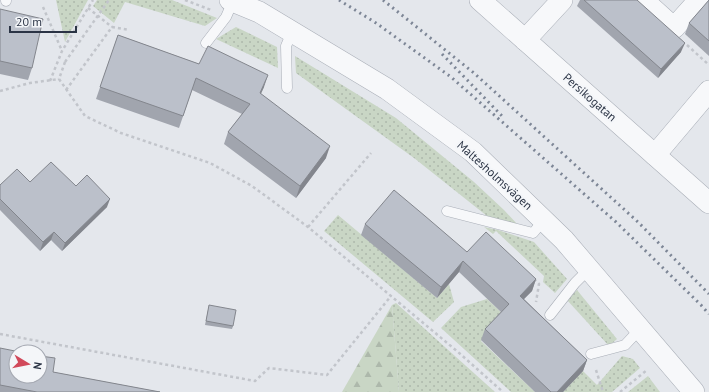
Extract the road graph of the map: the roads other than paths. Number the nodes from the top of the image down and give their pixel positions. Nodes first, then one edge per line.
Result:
1 (480, 0) edge
2 (562, 0) edge
3 (643, 0) edge
4 (699, 0) edge
5 (230, 6) edge
6 (292, 32) junction
7 (525, 40) junction
8 (206, 43) dead end
9 (287, 88) dead end
10 (709, 91) edge
11 (655, 154) junction
12 (709, 203) edge
13 (448, 211) dead end
14 (544, 220) junction
15 (589, 269) junction
16 (550, 315) dead end
17 (640, 329) junction
18 (591, 354) road end
19 (694, 392) edge

1 - 7 street, Persikogatan
2 - 7 street
3 - 4 street
5 - 6 street, Maltesholmsvägen
5 - 8 lane
6 - 9 lane
6 - 14 street, Maltesholmsvägen
7 - 11 street, Persikogatan
10 - 11 street
11 - 12 street, Persikogatan
13 - 14 lane
14 - 15 street, Maltesholmsvägen
15 - 16 lane
15 - 17 street, Maltesholmsvägen
17 - 18 lane
17 - 19 street, Maltesholmsvägen

